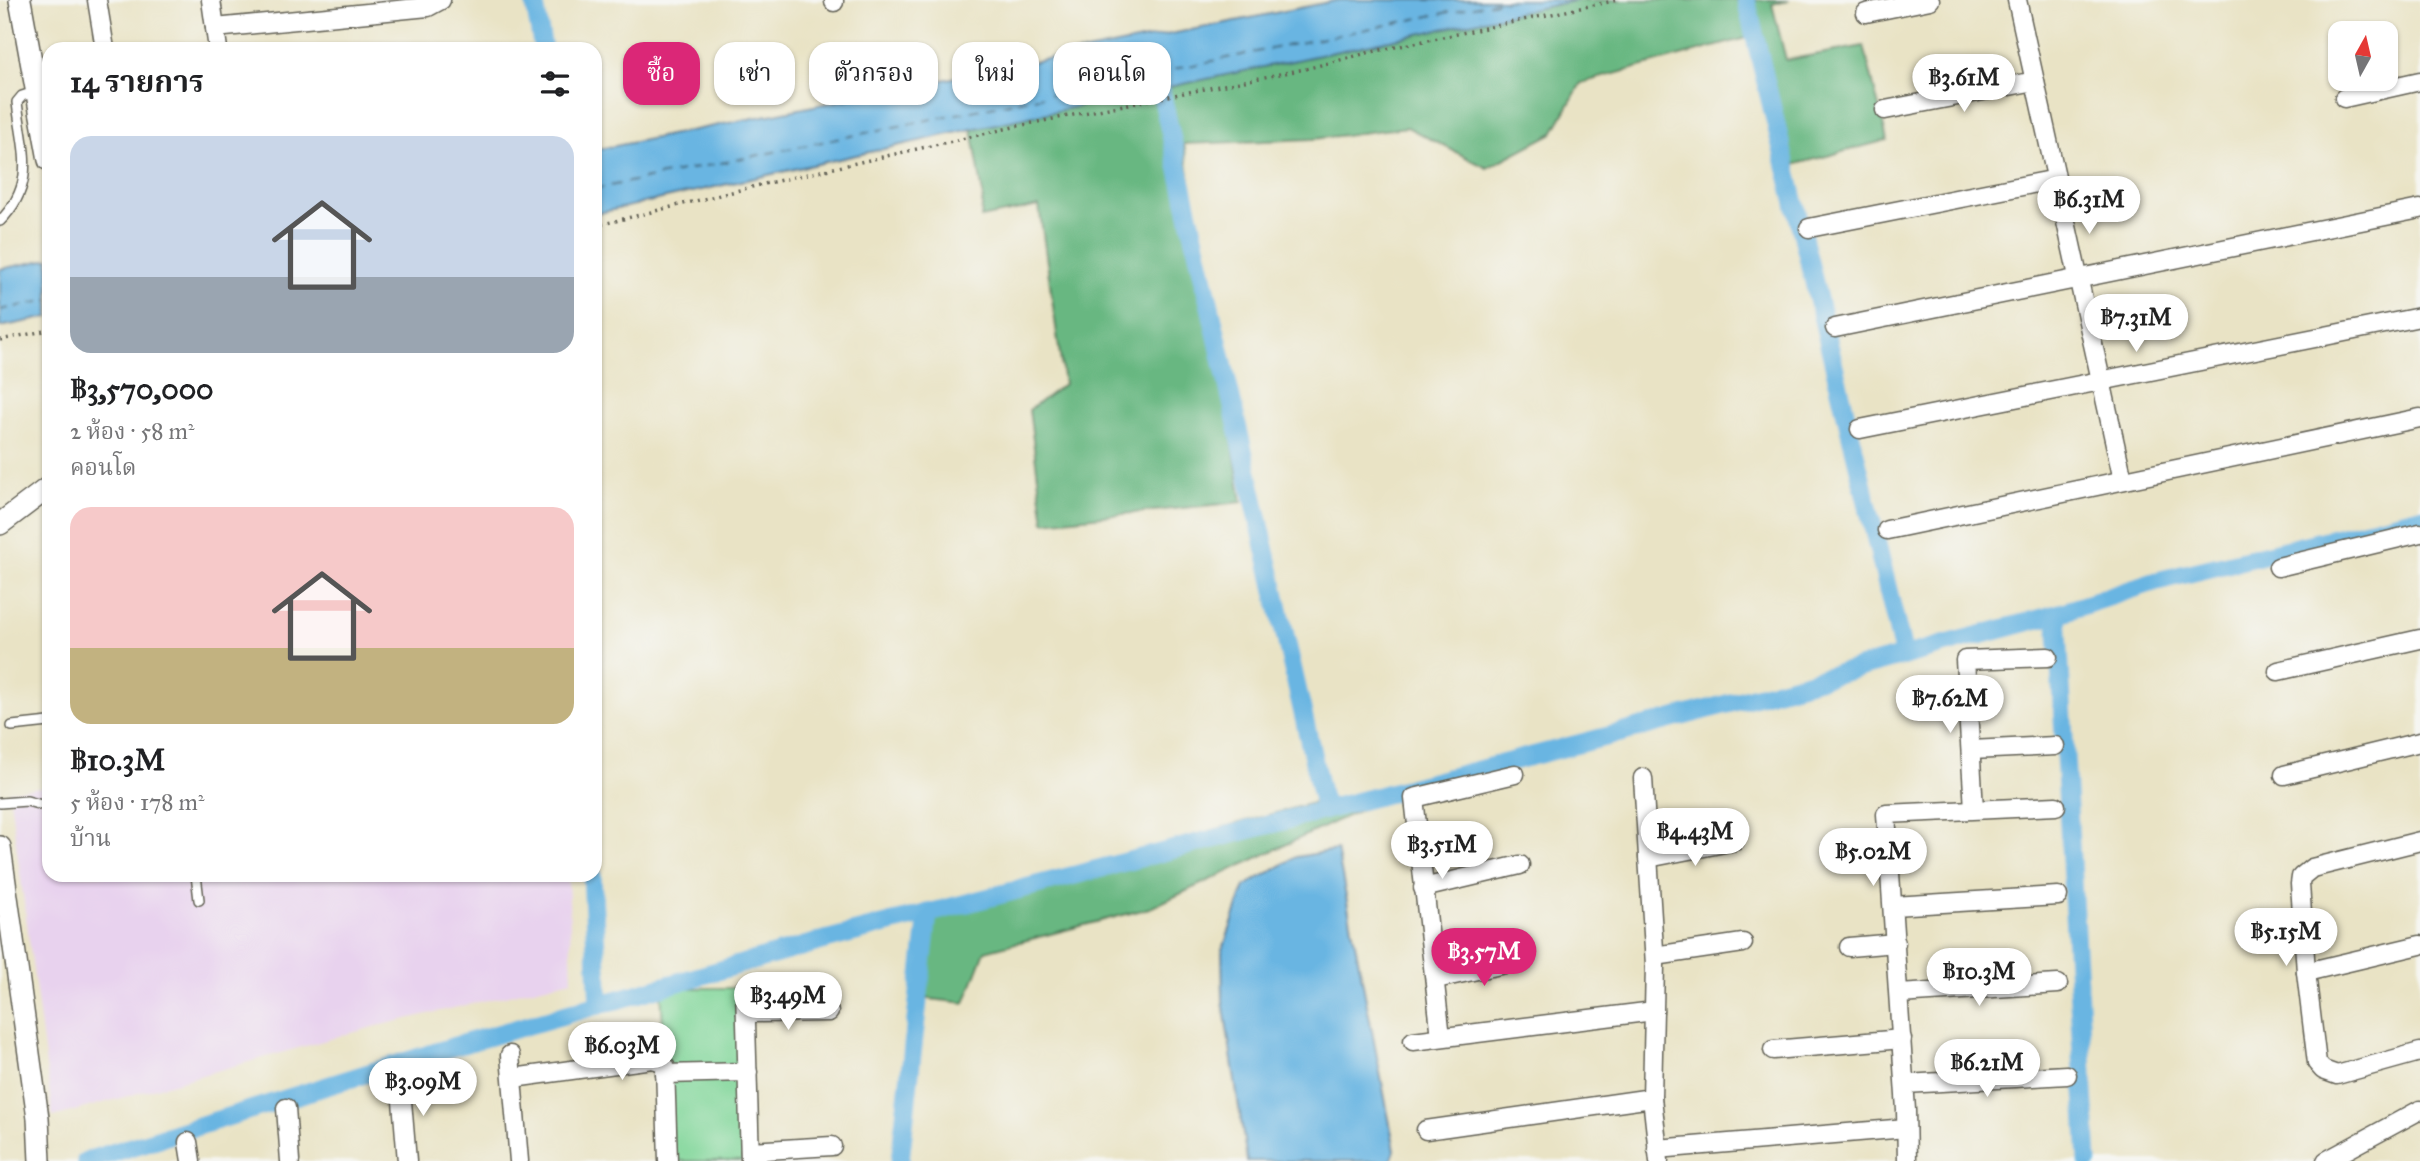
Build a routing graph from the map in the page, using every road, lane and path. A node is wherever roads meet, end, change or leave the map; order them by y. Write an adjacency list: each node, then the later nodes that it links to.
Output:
1 (20, 0): 14 (street)
2 (97, 0): 10 (street)
3 (211, 0): 9 (street)
4 (441, 0): 9 (street)
5 (1618, 0): 21 (path)
6 (1930, 0): 8 (street)
7 (2017, 0): 12 (street)
8 (1867, 13)
9 (215, 28): 11 (street)
10 (104, 42)
11 (217, 42)
12 (2035, 81): 16 (street); 18 (street)
13 (2420, 81): 15 (street)
14 (37, 91): 17 (street); 20 (lane)
15 (2344, 98)
16 (1885, 110)
17 (42, 120)
18 (2057, 179): 22 (street); 23 (street)
19 (2420, 209): 23 (street)
20 (0, 221)
21 (602, 224)
22 (1809, 228)
23 (2079, 278): 25 (street); 28 (street)
24 (2420, 317): 28 (street)
25 (1835, 328)
26 (42, 331): 27 (path)
27 (0, 340)
28 (2101, 381): 30 (street); 31 (street)
29 (2420, 418): 31 (street)
30 (1860, 429)
31 (2123, 480): 34 (street)
32 (42, 492): 33 (street)
33 (0, 524)
34 (1887, 530)
35 (2420, 533): 36 (street)
36 (2278, 567)
37 (2420, 639): 39 (street)
38 (2048, 657): 44 (street)
39 (2278, 671)
40 (42, 723): 41 (lane)
41 (12, 726)
42 (2420, 742): 46 (street)
43 (2055, 746): 44 (street)
44 (1971, 750): 51 (street)
45 (1515, 774): 60 (street)
46 (2284, 775)
47 (1643, 778): 57 (street)
48 (0, 803): 49 (lane)
49 (42, 805)
50 (2056, 806): 51 (street)
51 (1974, 809): 56 (street)
52 (1735, 841): 57 (street)
53 (2420, 841): 70 (street)
54 (0, 847): 100 (street)
55 (1844, 855): 56 (street)
56 (1890, 855): 63 (street)
57 (1648, 858): 68 (street)
58 (1520, 865): 60 (street)
59 (197, 882): 62 (lane)
60 (1423, 888): 71 (street)
61 (2058, 896): 63 (street)
62 (199, 900)
63 (1893, 906): 65 (street)
64 (1743, 943): 68 (street)
65 (1896, 943): 67 (street); 74 (street)
66 (2420, 945): 70 (street)
67 (1849, 947)
68 (1655, 956): 75 (street)
69 (1523, 960): 71 (street)
70 (2306, 972): 82 (street)
71 (1436, 979): 78 (street)
72 (2058, 984): 74 (street)
73 (746, 988): 77 (street)
74 (1899, 994): 79 (street)
75 (1654, 1011): 78 (street); 90 (street)
76 (829, 1012): 77 (street)
77 (746, 1013): 84 (street)
78 (1441, 1037): 80 (street)
79 (1902, 1039): 81 (street); 89 (street)
80 (1413, 1041)
81 (1773, 1050)
82 (2420, 1052)
83 (510, 1055): 88 (street)
84 (748, 1072): 85 (street); 98 (street)
85 (665, 1074): 88 (street); 105 (street)
86 (2067, 1075): 89 (street)
87 (400, 1077): 103 (street)
88 (513, 1078): 104 (street)
89 (1905, 1084): 93 (street)
90 (1652, 1097): 94 (street); 97 (street)
91 (285, 1108): 102 (street)
92 (2420, 1110): 99 (street)
93 (1906, 1128): 97 (street); 106 (street)
94 (1426, 1130)
95 (188, 1142): 101 (street)
96 (831, 1146): 98 (street)
97 (1658, 1155)
98 (750, 1156)
99 (2331, 1160)
100 (40, 1161)
101 (191, 1161)
102 (290, 1161)
103 (407, 1161)
104 (519, 1161)
105 (668, 1161)
106 (1907, 1161)

